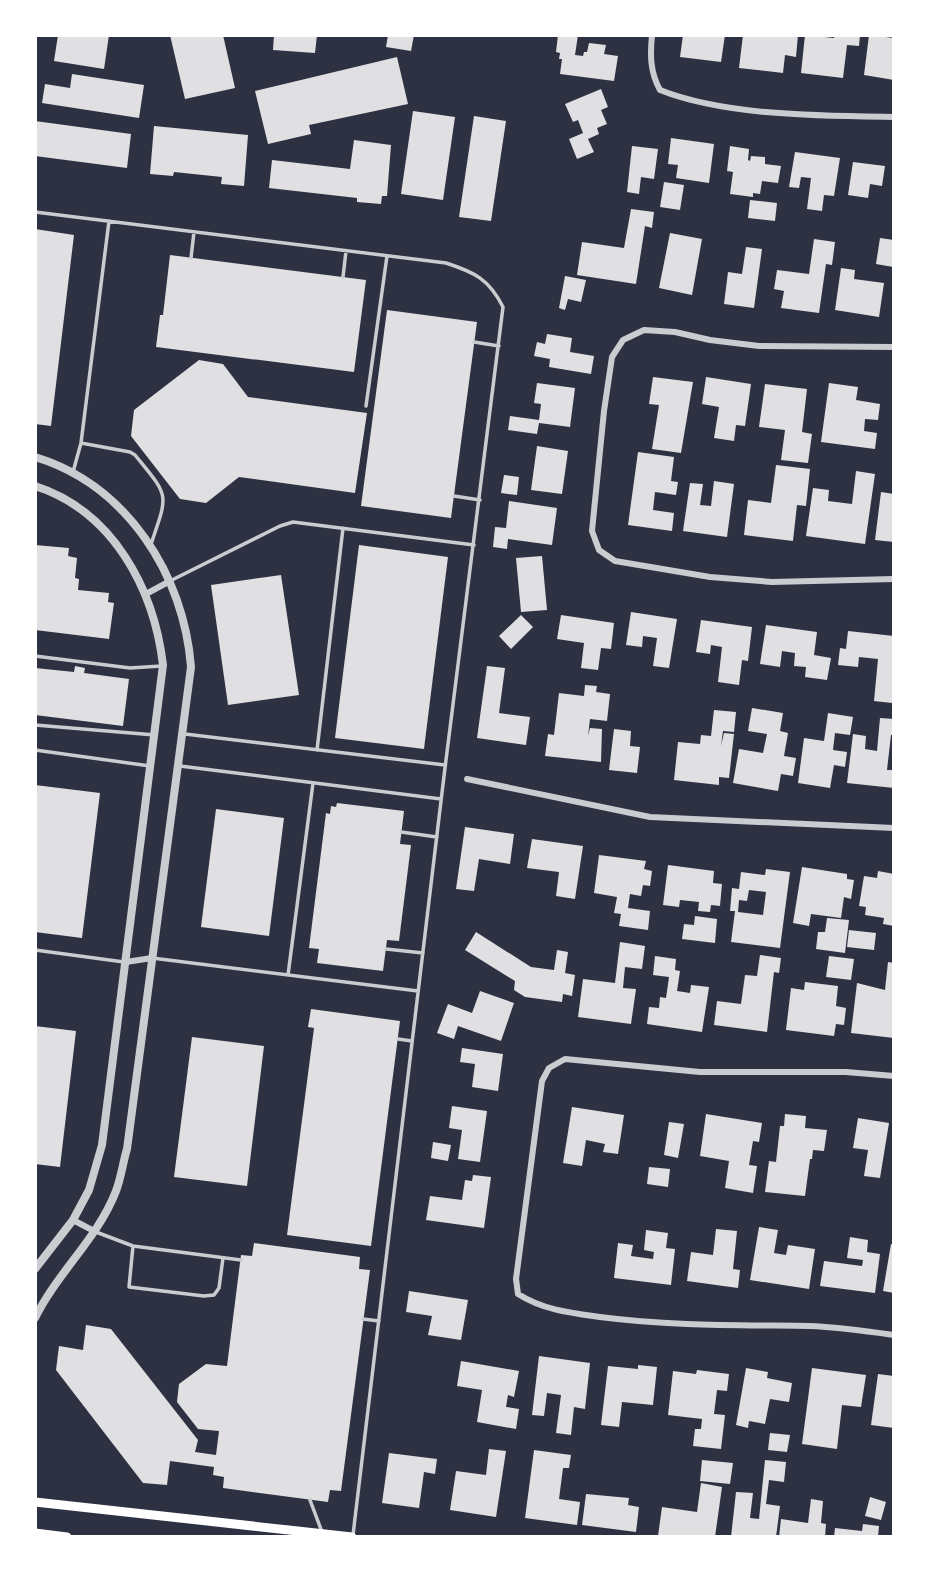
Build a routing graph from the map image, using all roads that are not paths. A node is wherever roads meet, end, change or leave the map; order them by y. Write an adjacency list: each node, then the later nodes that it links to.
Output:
1 (652, 35): 2 (street)
2 (894, 117)
3 (35, 212): 4 (lane)
4 (109, 221): 5 (lane); 14 (lane)
5 (194, 232): 6 (lane); 8 (lane)
6 (346, 251): 7 (lane); 9 (lane)
7 (387, 256): 11 (lane); 13 (lane)
8 (191, 258)
9 (343, 277)
10 (474, 342): 11 (lane)
11 (499, 346): 19 (lane)
12 (894, 347): 23 (street)
13 (366, 406)
14 (81, 443): 16 (lane); 22 (lane)
15 (35, 457): 16 (street)
16 (72, 474): 22 (street)
17 (35, 486): 25 (street)
18 (454, 496): 19 (lane)
19 (480, 500): 21 (lane)
20 (344, 528): 21 (lane); 24 (lane); 32 (lane)
21 (474, 545): 33 (lane)
22 (150, 546): 24 (street)
23 (894, 579)
24 (170, 581): 25 (street); 29 (street)
25 (146, 594): 27 (street)
26 (35, 656): 27 (lane)
27 (163, 666): 30 (street)
28 (35, 725): 30 (lane)
29 (183, 734): 32 (lane); 35 (street)
30 (155, 735): 34 (street)
31 (35, 750): 34 (lane)
32 (317, 750): 33 (lane)
33 (445, 765): 38 (lane)
34 (152, 766): 46 (street)
35 (178, 766): 37 (lane); 45 (street)
36 (467, 779): 39 (street)
37 (313, 783): 38 (lane); 47 (lane)
38 (441, 799): 41 (lane)
39 (894, 828)
40 (401, 832): 41 (lane)
41 (437, 837): 44 (lane)
42 (386, 949): 44 (lane)
43 (35, 950): 46 (lane)
44 (422, 953): 48 (lane)
45 (152, 958): 46 (street); 47 (lane); 53 (street)
46 (126, 962): 52 (street)
47 (288, 975): 48 (lane)
48 (418, 991): 50 (lane)
49 (398, 1039): 50 (lane)
50 (412, 1041): 60 (lane)
51 (894, 1076): 61 (street)
52 (73, 1220): 53 (street); 57 (street)
53 (94, 1231): 54 (lane); 58 (street)
54 (133, 1246): 55 (lane); 55 (lane)
55 (223, 1258): 56 (lane)
56 (241, 1260)
57 (35, 1269)
58 (35, 1318)
59 (363, 1319): 60 (lane)
60 (379, 1321): 67 (lane)
61 (894, 1335)
62 (310, 1500): 65 (lane)
63 (35, 1502): 65 (main road)
64 (35, 1533): 66 (main road)
65 (323, 1534): 67 (main road)
66 (66, 1537)
67 (353, 1537)

